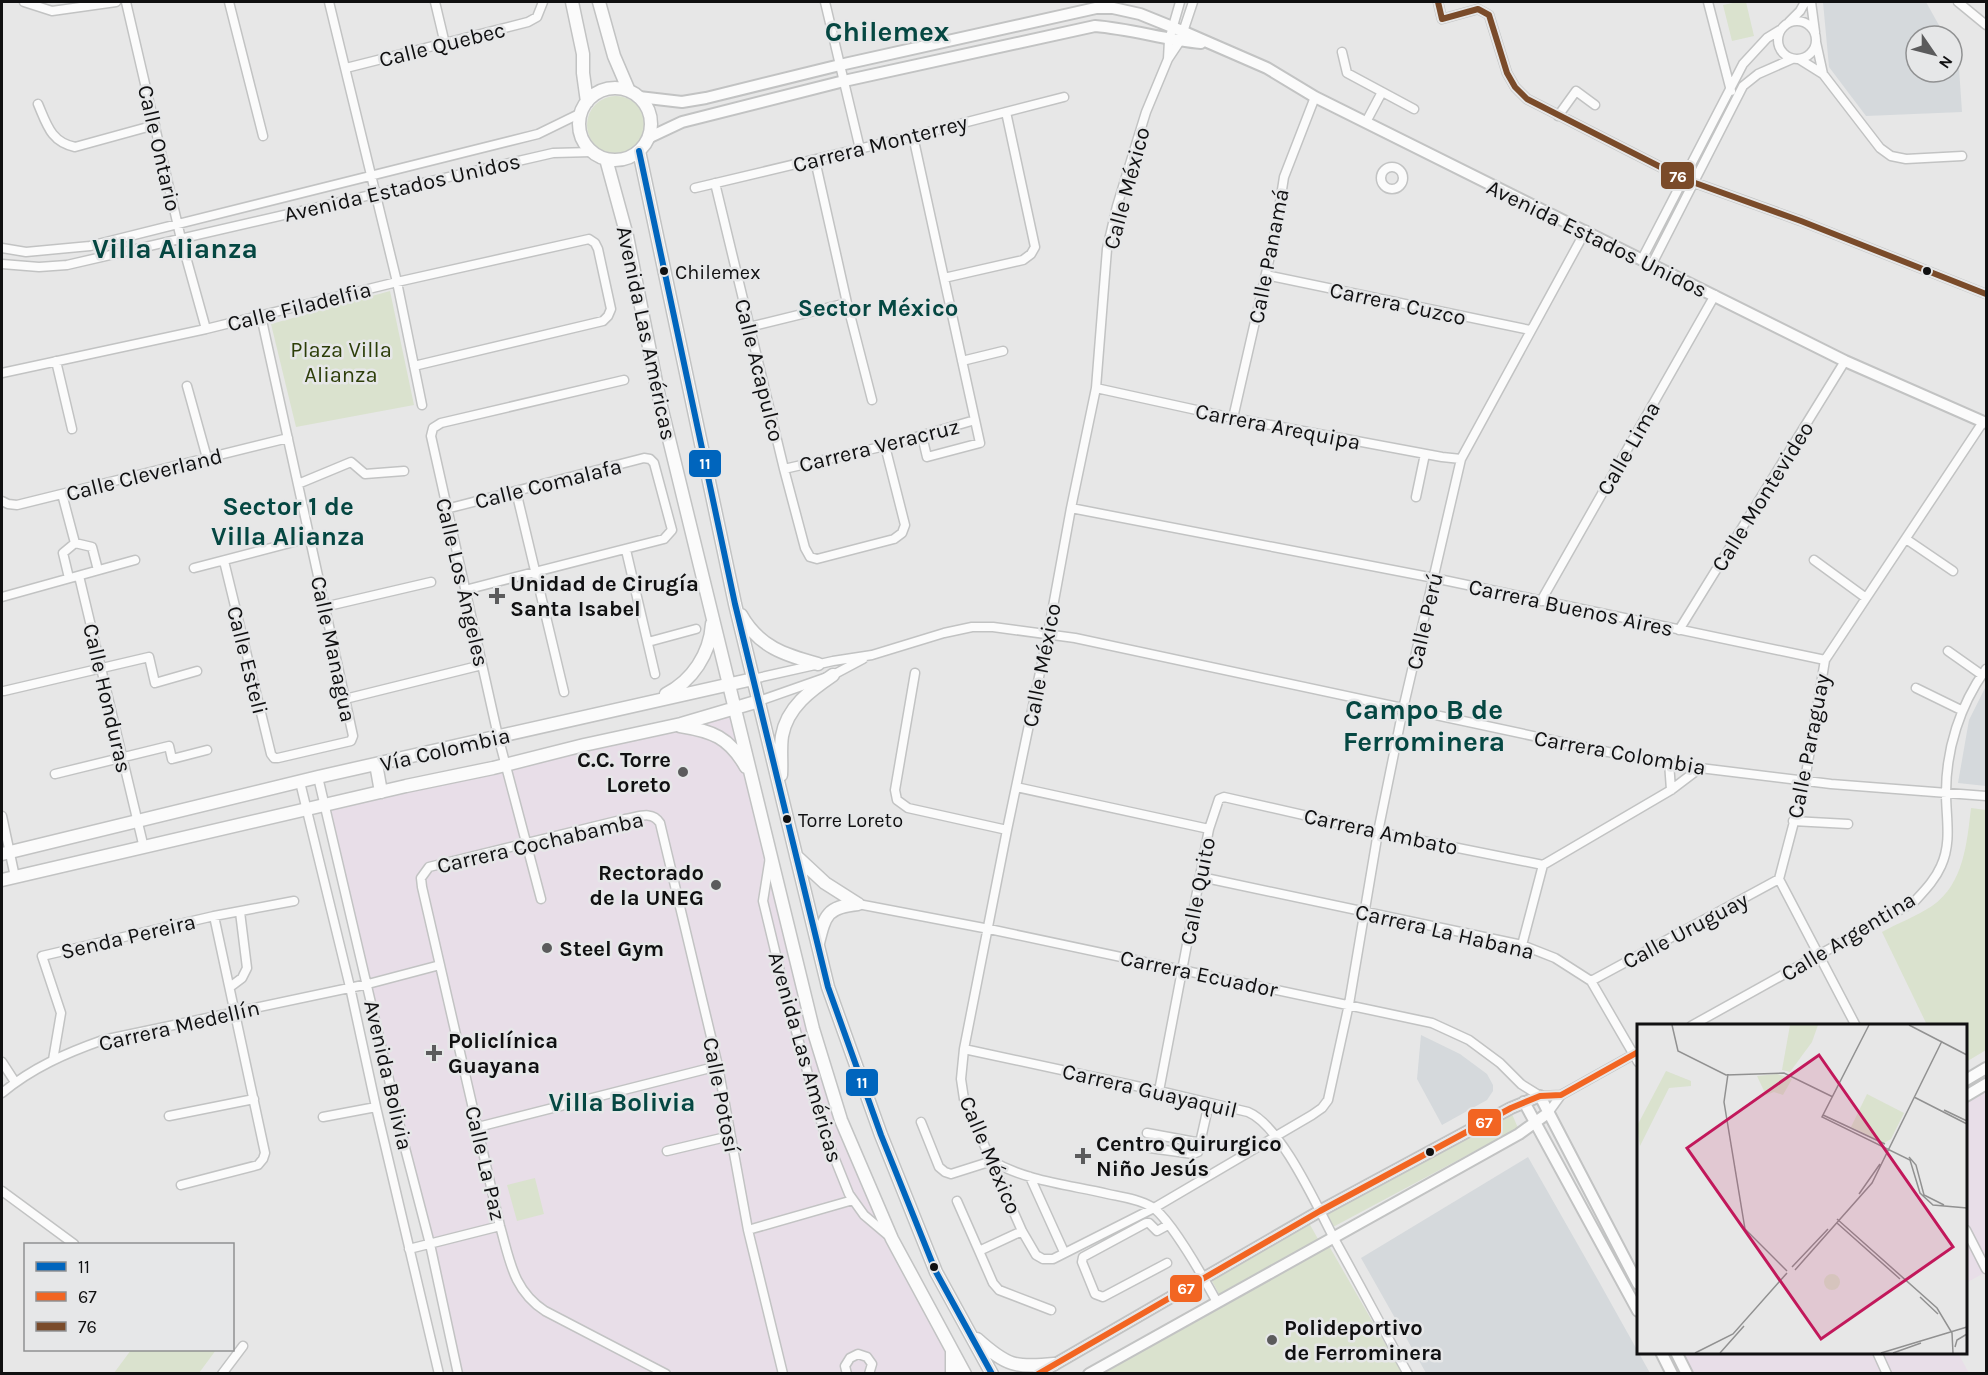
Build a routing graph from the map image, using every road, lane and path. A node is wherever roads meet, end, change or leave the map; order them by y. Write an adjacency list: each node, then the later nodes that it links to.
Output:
1 (24, 2): 2 (street)
2 (116, 2)
3 (126, 2): 43 (street, Calle Ontario)
4 (229, 2): 44 (street)
5 (329, 2): 27 (street)
6 (435, 2): 23 (street)
7 (543, 2): 23 (street, Calle Quebec)
8 (572, 2): 38 (main road)
9 (599, 2): 32 (main road)
10 (825, 2): 26 (street)
11 (1180, 2): 21 (street)
12 (1192, 2): 21 (street)
13 (1438, 2): 41 (street)
14 (1708, 2): 30 (street)
15 (1805, 2): 18 (street)
16 (1811, 2): 22 (street)
17 (1958, 2): 19 (street)
18 (1789, 22): 20 (street); 22 (street)
19 (1986, 25)
20 (1780, 30): 25 (street); 30 (street)
21 (1176, 35): 26 (street, Avenida Estados Unidos); 29 (street, Avenida Estados Unidos); 34 (street, Avenida Estados Unidos); 83 (street, Calle México)
22 (1816, 39): 25 (street); 28 (street)
23 (445, 44): 27 (street, Calle Quebec)
24 (1342, 52): 31 (street)
25 (1796, 59): 28 (street); 35 (street)
26 (840, 65): 29 (street); 32 (street, Avenida Estados Unidos)
27 (346, 68): 53 (street)
28 (1822, 74): 50 (street)
29 (844, 81): 46 (street, Avenida Estados Unidos); 47 (street)
30 (1730, 90): 35 (street); 54 (street)
31 (1382, 92): 39 (street); 42 (street)
32 (634, 94): 38 (main road); 46 (main road)
33 (1065, 97): 40 (street, Carrera Monterrey)
34 (1315, 97): 42 (street, Avenida Estados Unidos); 65 (street, Calle Panamá)
35 (1736, 100): 56 (street)
36 (38, 104): 43 (street)
37 (1595, 105): 41 (street)
38 (584, 107): 49 (main road); 53 (street, Avenida Estados Unidos)
39 (1414, 110)
40 (1006, 112): 45 (street, Carrera Monterrey); 66 (street)
41 (1558, 116): 54 (street)
42 (1366, 122): 60 (street, Avenida Estados Unidos)
43 (155, 125): 59 (street, Calle Ontario)
44 (263, 136)
45 (913, 136): 47 (street, Carrera Monterrey); 66 (street)
46 (648, 138): 48 (main road)
47 (860, 149): 52 (street, Carrera Monterrey)
48 (639, 151): 51 (main road); 124 (main road, Avenida Las Américas)
49 (592, 152): 51 (main road); 58 (street, Avenida Estados Unidos)
50 (1962, 156)
51 (606, 159): 126 (main road, Avenida Las Américas)
52 (815, 160): 55 (street, Carrera Monterrey); 70 (street)
53 (373, 176): 58 (street); 59 (street, Avenida Estados Unidos)
54 (1684, 179): 56 (street); 63 (street)
55 (715, 183): 57 (street, Carrera Monterrey); 72 (street, Calle Acapulco)
56 (1694, 183): 63 (street); 68 (street)
57 (695, 188)
58 (376, 193): 61 (street, Avenida Estados Unidos); 67 (street)
59 (178, 224): 61 (street, Calle Ontario); 62 (street, Avenida Estados Unidos)
60 (1586, 230): 63 (street, Avenida Estados Unidos); 74 (street, Calle Perú)
61 (181, 238): 64 (street, Avenida Estados Unidos); 73 (street, Calle Ontario)
62 (2, 248)
63 (1647, 262): 69 (street, Avenida Estados Unidos)
64 (2, 264)
65 (1266, 275): 74 (street, Carrera Cuzco); 86 (street, Calle Panamá)
66 (944, 278): 78 (street)
67 (397, 282): 71 (street, Calle Filadelfia); 79 (street); 79 (street, Calle Filadelfia)
68 (1986, 294)
69 (1715, 295): 77 (street, Avenida Estados Unidos); 123 (street, Calle Lima)
70 (847, 303): 72 (street); 84 (street)
71 (261, 316): 73 (street, Calle Filadelfia); 91 (street, Calle Managua)
72 (749, 327): 96 (street, Calle Acapulco)
73 (206, 329): 76 (street, Calle Filadelfia)
74 (1530, 330): 95 (street, Calle Perú)
75 (1003, 351): 78 (street)
76 (56, 361): 80 (street, Calle Filadelfia); 89 (street)
77 (1845, 361): 88 (street, Avenida Estados Unidos); 128 (street, Calle Montevideo)
78 (962, 362): 87 (street)
79 (414, 366): 85 (street)
80 (2, 373)
81 (624, 380): 104 (street, Calle Los Ángeles)
82 (187, 386): 94 (street)
83 (1096, 388): 86 (street, Carrera Arequipa); 103 (street, Calle México)
84 (872, 400)
85 (422, 405)
86 (1233, 418): 93 (street, Carrera Arequipa)
87 (975, 420): 90 (street, Carrera Veracruz); 90 (street)
88 (1985, 423): 106 (street, Calle Paraguay)
89 (72, 429)
90 (922, 436): 92 (street, Carrera Veracruz)
91 (288, 438): 94 (street, Calle Cleverland); 98 (street, Calle Managua)
92 (885, 446): 96 (street, Carrera Veracruz); 96 (street, Calle Acapulco)
93 (1425, 454): 95 (street, Carrera Arequipa); 101 (street)
94 (207, 458): 100 (street, Calle Cleverland)
95 (1461, 459): 118 (street, Calle Perú)
96 (784, 469)
97 (404, 471): 98 (street)
98 (298, 484): 105 (street, Calle Managua)
99 (516, 490): 104 (street, Calle Comalafa); 108 (street, Calle Comalafa); 115 (street)
100 (62, 494): 102 (street, Calle Cleverland); 107 (street)
101 (1416, 497)
102 (2, 501)
103 (1071, 508): 118 (street, Carrera Buenos Aires); 129 (street, Calle México)
104 (446, 509): 120 (street, Calle Los Ángeles)
105 (309, 538): 111 (street); 125 (street, Calle Managua)
106 (1906, 539): 114 (street); 122 (street, Calle Paraguay)
107 (75, 543): 113 (street); 117 (street)
108 (626, 550): 115 (street); 130 (street)
109 (135, 560): 113 (street)
110 (1814, 560): 122 (street)
111 (224, 561): 112 (street); 154 (street, Calle Esteli)
112 (194, 568)
113 (98, 570): 116 (street)
114 (1953, 571)
115 (536, 573): 120 (street); 146 (street)
116 (79, 576): 117 (street); 136 (street, Calle Honduras)
117 (69, 578): 121 (street)
118 (1434, 578): 123 (street, Carrera Buenos Aires); 151 (street, Calle Perú)
119 (431, 582): 125 (street)
120 (465, 590): 135 (street, Calle Los Ángeles)
121 (2, 597)
122 (1866, 598): 133 (street, Calle Paraguay)
123 (1541, 601): 128 (street, Carrera Buenos Aires)
124 (735, 604): 134 (main road); 142 (main road, Avenida Las Américas)
125 (324, 607): 147 (street, Calle Managua)
126 (712, 614): 143 (main road, Avenida Las Américas); 148 (main road)
127 (696, 629): 130 (street)
128 (1679, 630): 133 (street, Carrera Buenos Aires)
129 (1048, 634): 132 (street, Carrera Colombia); 151 (street, Carrera Colombia); 167 (street, Calle México)
130 (648, 642): 140 (street)
131 (1948, 651): 138 (street)
132 (872, 655): 134 (street, Carrera Colombia); 141 (street, Carrera Colombia)
133 (1825, 660): 164 (street, Calle Paraguay)
134 (818, 664): 142 (street, Carrera Colombia)
135 (482, 665): 147 (street); 155 (street, Calle Los Ángeles)
136 (101, 668): 137 (street); 145 (street); 157 (street, Calle Honduras)
137 (197, 670)
138 (1984, 672): 152 (street, Calle Argentina)
139 (915, 673): 182 (street)
140 (655, 674)
141 (833, 675): 149 (street, Carrera Colombia); 168 (main road)
142 (753, 679): 143 (main road, Vía Colombia); 149 (main road, Avenida Las Américas)
143 (729, 684): 148 (main road, Vía Colombia); 150 (main road, Avenida Las Américas)
144 (1916, 688): 152 (street)
145 (4, 691)
146 (564, 692)
147 (345, 699): 154 (street, Calle Managua)
148 (653, 701): 155 (main road, Vía Colombia)
149 (759, 701): 150 (main road, Vía Colombia); 168 (main road, Avenida Las Américas)
150 (736, 709): 153 (main road, Vía Colombia); 166 (main road, Avenida Las Américas)
151 (1403, 709): 158 (street, Carrera Colombia); 183 (street, Calle Perú)
152 (1961, 710): 171 (street, Calle Argentina)
153 (673, 725): 160 (main road, Vía Colombia); 166 (main road)
154 (353, 736)
155 (498, 736): 159 (main road, Vía Colombia); 160 (street, Calle Los Ángeles)
156 (207, 750): 157 (street)
157 (122, 757): 162 (street); 178 (street, Calle Honduras)
158 (1669, 762): 161 (street, Carrera Colombia); 169 (street)
159 (376, 764): 163 (main road, Vía Colombia); 170 (main road)
160 (505, 765): 170 (main road, Vía Colombia); 184 (street, Calle Los Ángeles)
161 (1700, 768): 164 (street, Carrera Colombia); 169 (street)
162 (55, 774)
163 (318, 777): 165 (main road, Vía Colombia); 174 (street, Avenida Bolivia)
164 (1805, 780): 171 (street, Carrera Colombia); 179 (street, Calle Paraguay)
165 (300, 782): 175 (street, Avenida Bolivia); 178 (main road, Vía Colombia)
166 (754, 784): 188 (main road, Avenida Las Américas)
167 (1016, 787): 181 (street); 182 (street, Calle México)
168 (780, 788): 187 (main road, Avenida Las Américas)
169 (1671, 790): 189 (street)
170 (381, 792): 174 (main road, Vía Colombia)
171 (1946, 793): 172 (street, Carrera Colombia); 204 (street, Calle Argentina)
172 (1986, 796)
173 (1219, 799): 181 (street, Calle Quito); 183 (street, Carrera Ambato)
174 (325, 805): 175 (main road, Vía Colombia); 208 (street, Avenida Bolivia)
175 (306, 810): 185 (main road, Vía Colombia); 210 (street, Avenida Bolivia)
176 (2, 816): 186 (street)
177 (656, 817): 184 (street, Carrera Cochabamba); 219 (street, Calle Potosí)
178 (137, 821): 185 (street); 186 (main road, Vía Colombia)
179 (1793, 821): 180 (street); 193 (street, Calle Paraguay)
180 (1848, 824)
181 (1209, 829): 192 (street, Calle Quito)
182 (1007, 830): 201 (street, Calle México)
183 (1378, 832): 189 (street, Carrera Ambato); 199 (street, Calle Perú)
184 (526, 843): 190 (street, Carrera Cochabamba); 195 (street, Calle Los Ángeles)
185 (144, 848): 191 (main road, Vía Colombia)
186 (6, 853): 191 (street)
187 (796, 856): 197 (main road); 203 (main road, Avenida Las Américas)
188 (771, 857): 250 (street, Avenida Las Américas); 260 (main road, Avenida Las Américas)
189 (1543, 865): 202 (street)
190 (424, 871): 205 (street, Calle La Paz)
191 (15, 877): 194 (main road, Vía Colombia)
192 (1201, 878): 199 (street, Carrera La Habana); 206 (street, Calle Quito)
193 (1779, 879): 204 (street); 207 (street, Calle Uruguay)
194 (2, 880)
195 (541, 899)
196 (294, 901): 198 (street, Senda Pereira)
197 (858, 904): 201 (street, Carrera Ecuador); 203 (main road)
198 (240, 912): 200 (street, Senda Pereira); 209 (street)
199 (1364, 912): 202 (street, Carrera La Habana); 211 (street, Calle Perú)
200 (214, 916): 209 (street); 217 (street, Senda Pereira)
201 (988, 928): 206 (street, Carrera Ecuador); 215 (street, Calle México)
202 (1522, 945): 207 (street, Carrera La Habana)
203 (818, 947): 277 (main road, Avenida Las Américas)
204 (1818, 956): 213 (street, Calle Argentina); 214 (street)
205 (440, 964): 208 (street, Carrera Medellín); 239 (street, Calle La Paz)
206 (1181, 969): 211 (street, Carrera Ecuador); 225 (street, Calle Quito)
207 (1591, 981): 216 (street, Carrera La Habana)
208 (368, 984): 210 (street, Carrera Medellín); 262 (street, Avenida Bolivia)
209 (230, 987): 212 (street)
210 (350, 987): 212 (street, Carrera Medellín); 233 (street, Avenida Bolivia)
211 (1349, 1004): 223 (street, Carrera Ecuador); 242 (street, Calle Perú)
212 (236, 1012): 217 (street, Carrera Medellín); 230 (street)
213 (1695, 1024)
214 (1855, 1024)
215 (964, 1049): 225 (street, Carrera Guayaquil); 246 (street, Calle México)
216 (1637, 1056): 227 (street)
217 (53, 1060): 222 (street, Carrera Medellín)
218 (2, 1062): 222 (street)
219 (718, 1066): 239 (street); 241 (street, Calle Potosí)
220 (1986, 1068): 221 (street)
221 (1967, 1079)
222 (15, 1082): 226 (street, Carrera Medellín)
223 (1521, 1084): 229 (street, Carrera Ecuador); 232 (street)
224 (1986, 1084): 228 (street)
225 (1159, 1090): 231 (street, Carrera Guayaquil)
226 (2, 1093)
227 (1561, 1095): 229 (street); 234 (street)
228 (1967, 1095)
229 (1540, 1096): 232 (street); 234 (street)
230 (254, 1099): 235 (street); 248 (street)
231 (1209, 1102): 242 (street, Carrera Guayaquil); 243 (street)
232 (1524, 1102): 238 (street); 253 (street)
233 (376, 1107): 236 (street); 263 (street, Avenida Bolivia)
234 (1548, 1113): 238 (street); 268 (street)
235 (169, 1116)
236 (323, 1117)
237 (921, 1122): 246 (street)
238 (1534, 1124): 259 (street); 270 (street)
239 (478, 1127): 255 (street, Calle La Paz)
240 (1148, 1133): 243 (street)
241 (730, 1136): 245 (street); 256 (street, Calle Potosí)
242 (1276, 1137): 252 (street); 253 (street, Carrera Guayaquil)
243 (1201, 1143): 244 (street)
244 (1150, 1148)
245 (667, 1151)
246 (993, 1161): 247 (street); 257 (street, Calle México)
247 (1030, 1177): 252 (street); 265 (street)
248 (181, 1185)
249 (2, 1191): 261 (street)
250 (853, 1200): 256 (street); 260 (street, Avenida Las Américas)
251 (957, 1201): 264 (street)
252 (1154, 1208): 254 (street); 265 (street)
253 (1320, 1211): 259 (street, Carrera Guayaquil); 271 (street)
254 (1168, 1225): 267 (street); 271 (street)
255 (500, 1226): 262 (street); 287 (street, Calle La Paz)
256 (748, 1230): 288 (street, Calle Potosí)
257 (1022, 1232): 264 (street); 265 (street, Calle México)
258 (1967, 1234): 269 (street)
259 (1333, 1237): 274 (street); 296 (street, Carrera Guayaquil)
260 (892, 1239): 279 (main road, Avenida Las Américas)
261 (71, 1243)
262 (430, 1244): 263 (street); 286 (street, Avenida Bolivia)
263 (409, 1249): 285 (street, Avenida Bolivia)
264 (979, 1251): 276 (street)
265 (1064, 1252)
266 (1637, 1259): 268 (street)
267 (1167, 1263)
268 (1627, 1264): 270 (street); 272 (street)
269 (1986, 1269)
270 (1616, 1270): 273 (street)
271 (1204, 1277): 274 (street); 283 (street)
272 (1637, 1279): 273 (street)
273 (1624, 1284): 275 (street)
274 (1217, 1302): 295 (street)
275 (1637, 1309)
276 (1051, 1310)
277 (971, 1334): 283 (main road); 293 (main road, Avenida Las Américas)
278 (243, 1346): 284 (street)
279 (952, 1346): 291 (main road); 292 (main road, Avenida Las Américas)
280 (1662, 1354): 297 (street)
281 (1677, 1354): 298 (street)
282 (1877, 1354): 299 (street)
283 (1054, 1364): 294 (street)
284 (222, 1374)
285 (440, 1374)
286 (458, 1374)
287 (666, 1374)
288 (783, 1374)
289 (847, 1374): 290 (street)
290 (869, 1374)
291 (952, 1374)
292 (965, 1374)
293 (992, 1374)
294 (1038, 1374)
295 (1089, 1374)
296 (1408, 1374)
297 (1672, 1374)
298 (1687, 1374)
299 (1887, 1374)

